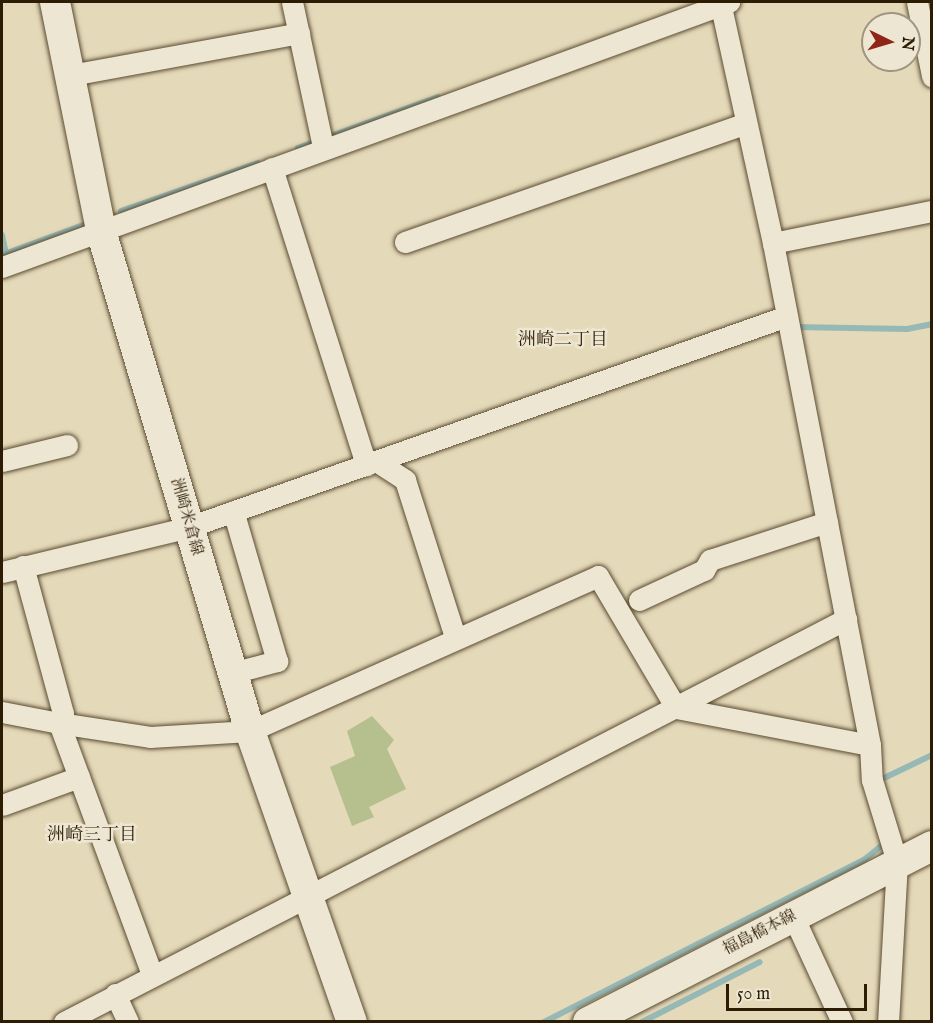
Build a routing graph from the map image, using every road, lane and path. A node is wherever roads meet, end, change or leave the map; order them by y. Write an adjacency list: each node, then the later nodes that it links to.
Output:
1 (56, 2): 6 (main road, 洲崎米倉線)
2 (292, 2): 5 (street)
3 (723, 2): 8 (street); 9 (street)
4 (917, 2): 7 (street)
5 (299, 33): 6 (street); 9 (street)
6 (71, 75): 12 (main road, 洲崎米倉線)
7 (932, 76)
8 (746, 123): 13 (street); 14 (street)
9 (322, 142): 10 (street)
10 (272, 168): 12 (street); 19 (street)
11 (932, 211): 14 (street)
12 (101, 231): 15 (street); 22 (main road, 洲崎米倉線)
13 (405, 242)
14 (773, 243): 16 (street)
15 (2, 267)
16 (787, 316): 19 (street); 21 (street)
17 (67, 445): 18 (street)
18 (2, 461)
19 (378, 464): 20 (street); 27 (street)
20 (234, 515): 22 (street); 28 (street)
21 (827, 522): 25 (street); 26 (street)
22 (189, 527): 24 (street); 28 (main road, 洲崎米倉線)
23 (2, 572): 24 (street)
24 (25, 572): 31 (street)
25 (639, 600)
26 (846, 619): 29 (street); 33 (street)
27 (455, 637): 29 (street); 32 (street)
28 (232, 673): 32 (main road, 洲崎米倉線)
29 (676, 708): 33 (street); 38 (street)
30 (2, 712): 31 (street)
31 (59, 723): 32 (street); 34 (street)
32 (250, 731): 38 (main road, 洲崎米倉線)
33 (870, 745): 37 (street)
34 (79, 777): 35 (street); 40 (street)
35 (2, 805)
36 (932, 846): 37 (main road, 福島橋本線)
37 (892, 848): 39 (main road, 福島橋本線); 46 (street)
38 (306, 897): 40 (street); 43 (main road, 洲崎米倉線)
39 (793, 916): 44 (main road, 福島橋本線); 45 (street)
40 (153, 974): 41 (street)
41 (120, 1005): 42 (street)
42 (64, 1022)
43 (352, 1022)
44 (588, 1022)
45 (842, 1022)
46 (888, 1022)

